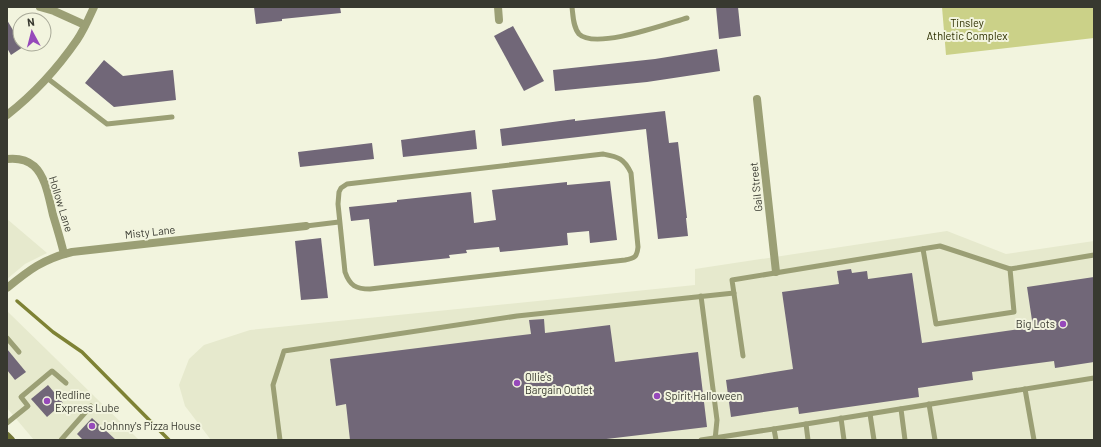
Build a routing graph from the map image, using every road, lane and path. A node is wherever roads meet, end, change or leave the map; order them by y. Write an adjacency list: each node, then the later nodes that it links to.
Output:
1 (40, 7): 7 (street)
2 (94, 7): 7 (street)
3 (498, 7): 6 (street)
4 (572, 7): 5 (lane)
5 (686, 18)
6 (499, 20)
7 (85, 25): 8 (street)
8 (47, 78): 10 (street); 11 (lane)
9 (757, 99): 19 (street, Gail Street)
10 (7, 115)
11 (172, 117)
12 (7, 159): 16 (street, Hollow Lane)
13 (339, 222): 13 (lane); 14 (lane)
14 (306, 226): 16 (street, Misty Lane)
15 (923, 249): 18 (lane); 18 (lane); 19 (lane)
16 (64, 254): 20 (street, Misty Lane)
17 (1094, 255): 18 (lane)
18 (1010, 269)
19 (776, 272): 21 (lane)
20 (7, 288)
21 (734, 293): 22 (lane); 25 (lane)
22 (702, 296): 39 (lane); 42 (lane)
23 (7, 338): 24 (lane)
24 (19, 352)
25 (743, 356)
26 (1094, 378): 28 (lane)
27 (66, 383): 34 (lane)
28 (1025, 389): 29 (lane); 51 (lane)
29 (929, 404): 31 (lane); 50 (lane)
30 (91, 406): 41 (lane)
31 (901, 409): 32 (lane); 49 (lane)
32 (870, 414): 33 (lane); 48 (lane)
33 (841, 418): 35 (lane); 47 (lane)
34 (7, 423)
35 (806, 424): 36 (lane); 46 (lane)
36 (774, 429): 37 (lane); 45 (lane)
37 (746, 433): 39 (lane); 44 (lane)
38 (7, 436): 40 (main road)
39 (715, 439): 43 (lane)
40 (11, 440)
41 (61, 440)
42 (280, 440)
43 (700, 440)
44 (747, 440)
45 (776, 440)
46 (808, 440)
47 (844, 440)
48 (874, 440)
49 (905, 440)
50 (935, 440)
51 (1034, 440)

